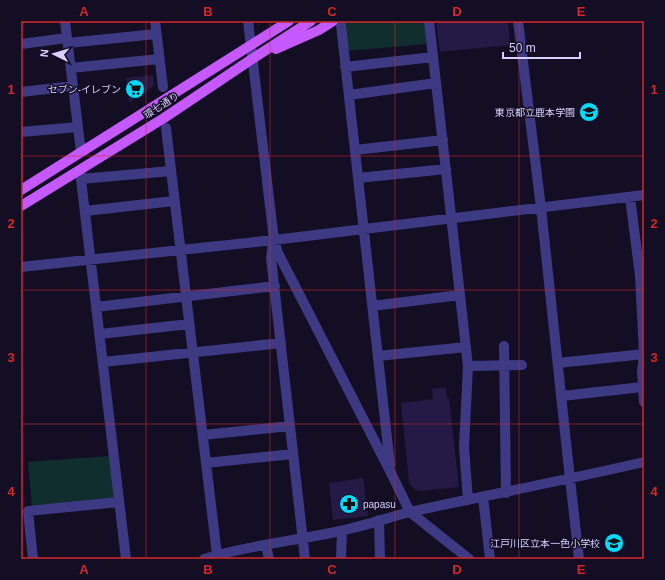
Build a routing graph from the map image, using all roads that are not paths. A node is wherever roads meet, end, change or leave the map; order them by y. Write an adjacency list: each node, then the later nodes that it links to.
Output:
1 (65, 21): 11 (street)
2 (154, 21): 10 (street)
3 (248, 21): 13 (street)
4 (278, 21): 13 (main road)
5 (289, 21): 13 (main road, 環七通り)
6 (311, 21): 16 (main road, 環七通り)
7 (429, 21): 14 (street)
8 (518, 21): 39 (street)
9 (337, 23): 16 (main road); 17 (street)
10 (156, 34): 11 (street); 15 (street)
11 (67, 40): 12 (street); 18 (street)
12 (21, 44)
13 (251, 46): 16 (street); 29 (main road, 環七通り)
14 (433, 57): 17 (street); 19 (street)
15 (159, 59): 18 (street); 21 (street)
16 (252, 59): 32 (main road, 環七通り); 44 (street)
17 (345, 67): 23 (street)
18 (71, 68): 20 (street)
19 (436, 83): 23 (street); 27 (street)
20 (73, 86): 22 (street); 24 (street)
21 (163, 87)
22 (21, 92)
23 (348, 95): 28 (street)
24 (78, 127): 26 (street); 29 (street)
25 (166, 128): 31 (street)
26 (21, 132)
27 (443, 140): 28 (street); 30 (street)
28 (355, 150): 33 (street)
29 (80, 152): 34 (main road, 環七通り)
30 (446, 169): 33 (street); 41 (street)
31 (171, 171): 32 (street); 37 (street)
32 (81, 175): 38 (main road, 環七通り); 40 (street)
33 (358, 178): 42 (street)
34 (21, 190)
35 (644, 195): 36 (street)
36 (630, 197): 39 (street); 43 (street)
37 (174, 201): 40 (street); 45 (street)
38 (21, 206)
39 (541, 208): 41 (street); 62 (street)
40 (85, 211): 46 (street)
41 (452, 218): 42 (street); 49 (street)
42 (364, 228): 44 (street); 51 (street)
43 (639, 236): 59 (street)
44 (274, 240): 45 (street); 48 (street); 74 (street)
45 (180, 250): 46 (street); 50 (street)
46 (91, 260): 47 (street); 52 (street)
47 (21, 268)
48 (275, 286): 50 (street); 55 (street)
49 (460, 295): 51 (street); 57 (street)
50 (186, 297): 52 (street); 53 (street)
51 (372, 306): 60 (street)
52 (96, 307): 54 (street)
53 (189, 324): 54 (street); 58 (street)
54 (100, 334): 61 (street)
55 (281, 343): 58 (street); 69 (street)
56 (504, 346): 63 (street)
57 (466, 347): 60 (street); 65 (street)
58 (192, 352): 61 (street); 70 (street)
59 (644, 354): 62 (street); 66 (street)
60 (378, 356): 74 (street)
61 (103, 362): 79 (street)
62 (558, 363): 67 (street)
63 (505, 365): 64 (street); 65 (street); 76 (street)
64 (522, 365)
65 (468, 366): 78 (street)
66 (642, 386): 67 (street); 68 (street)
67 (562, 396): 75 (street)
68 (644, 402)
69 (290, 426): 70 (street); 71 (street)
70 (203, 435): 73 (street)
71 (293, 454): 73 (street); 83 (street)
72 (644, 462): 75 (street)
73 (206, 463): 85 (street)
74 (390, 471): 80 (street)
75 (570, 479): 76 (street); 95 (street)
76 (506, 493): 77 (street)
77 (483, 497): 78 (street); 94 (street)
78 (468, 500): 80 (street)
79 (119, 502): 86 (street); 87 (street)
80 (410, 512): 81 (street); 93 (street)
81 (379, 520): 82 (street); 92 (street)
82 (342, 531): 83 (street); 91 (street)
83 (302, 538): 84 (street); 90 (street)
84 (266, 545): 85 (street); 89 (street)
85 (217, 555): 88 (street)
86 (33, 559)
87 (126, 559)
88 (204, 559)
89 (269, 559)
90 (305, 559)
91 (341, 559)
92 (380, 559)
93 (469, 559)
94 (490, 559)
95 (579, 559)

